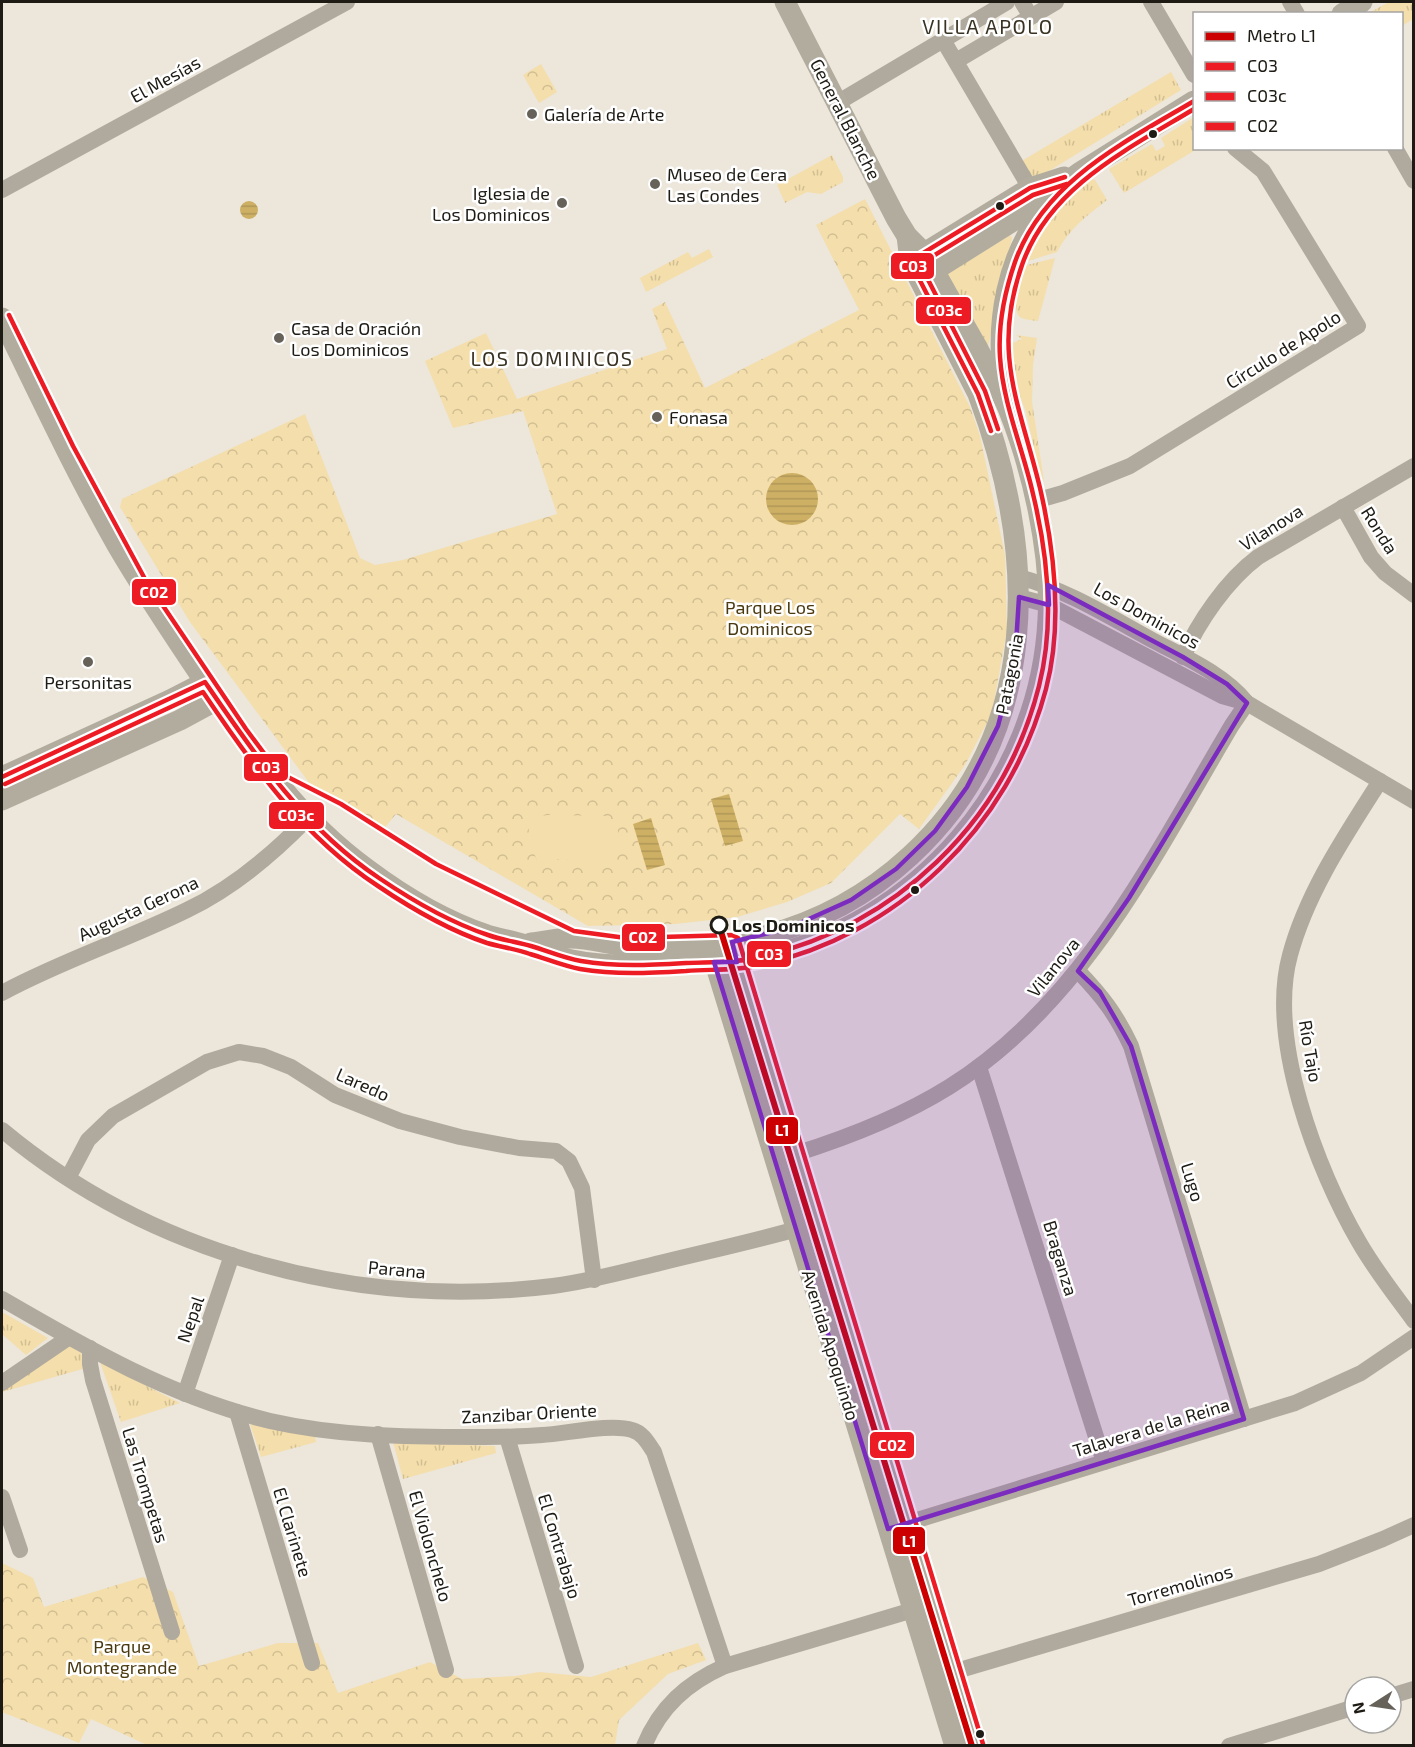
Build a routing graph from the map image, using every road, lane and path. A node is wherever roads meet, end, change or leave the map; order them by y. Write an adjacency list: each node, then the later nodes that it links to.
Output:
1 (346, 2): 20 (street, El Mesías)
2 (784, 2): 13 (main road, General Blanche)
3 (1007, 2): 10 (street)
4 (1022, 2): 9 (street)
5 (1056, 2): 9 (street)
6 (1151, 2): 12 (street)
7 (1362, 2): 8 (main road)
8 (1345, 12)
9 (1031, 17): 11 (street)
10 (943, 40): 11 (street); 13 (street)
11 (956, 61): 19 (street)
12 (1193, 73)
13 (837, 102): 21 (main road, General Blanche)
14 (1193, 102): 17 (main road)
15 (1237, 150): 25 (street, Círculo de Apolo)
16 (1396, 150): 18 (street)
17 (1078, 173): 19 (main road); 21 (main road); 23 (main road)
18 (1413, 181)
19 (1030, 188): 21 (main road)
20 (2, 190)
21 (922, 266): 23 (main road, Patagonia); 27 (main road, Patagonia)
22 (2, 318): 31 (main road)
23 (1008, 408): 25 (main road, Patagonia)
24 (1413, 466): 26 (street, Vilanova)
25 (1035, 501): 29 (main road, Patagonia)
26 (1343, 507): 28 (street, Ronda); 30 (street, Vilanova)
27 (1019, 587): 29 (street, Los Dominicos); 39 (main road, Patagonia)
28 (1413, 594)
29 (1049, 595): 30 (street, Los Dominicos); 33 (street, Los Dominicos); 39 (main road, Patagonia)
30 (1183, 657): 33 (street, Los Dominicos)
31 (205, 682): 32 (main road); 34 (main road)
32 (217, 700): 36 (main road); 38 (main road)
33 (1247, 703): 35 (street, Los Dominicos); 41 (street, Vilanova)
34 (2, 777)
35 (1380, 781): 37 (street, Los Dominicos); 52 (street, Río Tajo)
36 (2, 800)
37 (1413, 801)
38 (308, 819): 40 (main road, Patagonia); 42 (street, Augusta Gerona)
39 (735, 952): 40 (main road, Patagonia); 45 (main road, Avenida Apoquindo)
40 (712, 953): 47 (main road, Avenida Apoquindo)
41 (1078, 971): 43 (street, Vilanova); 59 (street, Lugo)
42 (2, 993)
43 (979, 1067): 45 (street, Vilanova); 62 (street, Braganza)
44 (2, 1130): 46 (street, Parana)
45 (795, 1154): 48 (main road, Avenida Apoquindo)
46 (68, 1178): 49 (street, Parana); 50 (street, Laredo)
47 (795, 1229): 48 (street, Parana); 50 (street, Parana); 65 (main road, Avenida Apoquindo)
48 (818, 1229): 65 (main road, Avenida Apoquindo)
49 (232, 1255): 50 (street, Parana); 57 (street, Nepal)
50 (594, 1280)
51 (2, 1299): 54 (street, Zanzibar Oriente)
52 (1413, 1321)
53 (1413, 1337): 59 (street, Talavera de la Reina)
54 (68, 1338): 55 (street, Zanzibar Oriente); 56 (street)
55 (90, 1348): 57 (street, Zanzibar Oriente); 68 (street, Las Trompetas)
56 (2, 1383)
57 (185, 1394): 58 (street, Zanzibar Oriente)
58 (237, 1412): 60 (street, Zanzibar Oriente); 69 (street, El Clarinete)
59 (1244, 1419): 62 (street, Talavera de la Reina)
60 (378, 1434): 61 (street, Zanzibar Oriente); 72 (street, El Violonchelo)
61 (507, 1437): 70 (street, El Contrabajo); 71 (street, Zanzibar Oriente)
62 (1104, 1462): 65 (street, Talavera de la Reina)
63 (2, 1497): 66 (street)
64 (1413, 1525): 73 (street, Torremolinos)
65 (898, 1526): 67 (main road, Avenida Apoquindo); 73 (main road, Avenida Apoquindo)
66 (20, 1550)
67 (913, 1610): 71 (street); 76 (main road, Avenida Apoquindo)
68 (172, 1632)
69 (312, 1663)
70 (576, 1666)
71 (725, 1666): 75 (street)
72 (446, 1670)
73 (953, 1672): 77 (main road, Avenida Apoquindo)
74 (1343, 1711): 78 (street)
75 (644, 1746)
76 (955, 1746)
77 (976, 1746)
78 (1229, 1746)

